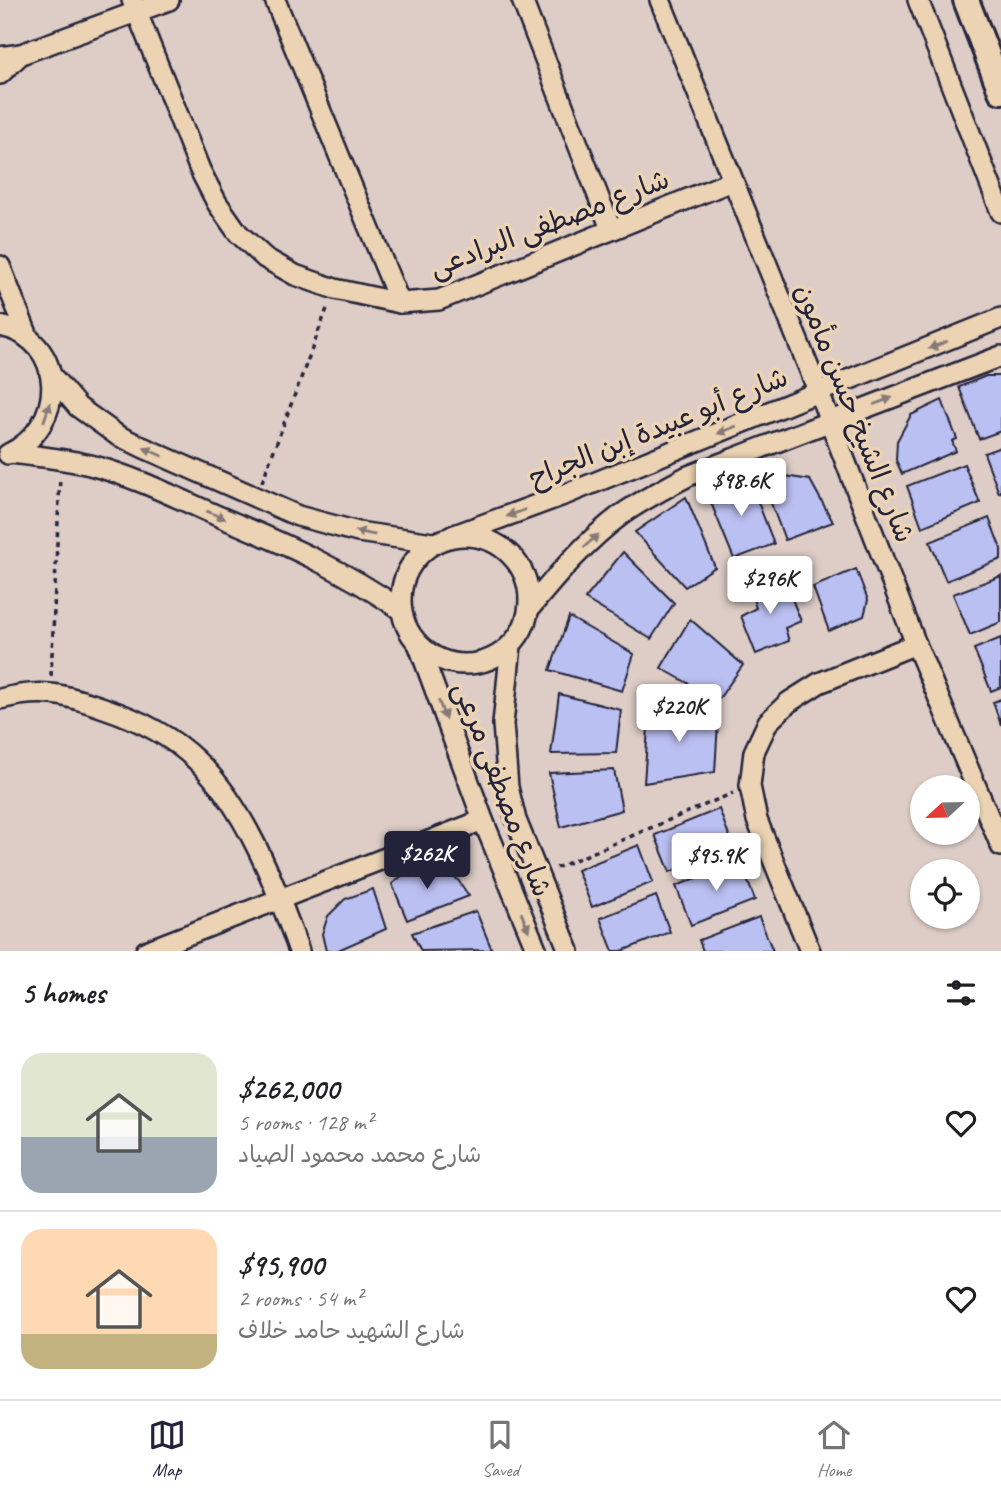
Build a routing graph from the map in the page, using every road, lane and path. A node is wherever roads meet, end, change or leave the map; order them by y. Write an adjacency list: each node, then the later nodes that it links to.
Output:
1 (169, 0): 7 (street)
2 (275, 0): 17 (street)
3 (523, 0): 14 (street)
4 (660, 0): 12 (street, شارع الشيخ حسن مأمون)
5 (918, 0): 13 (street)
6 (965, 0): 11 (main road)
7 (135, 6): 8 (street); 16 (street, شارع مصطفى البرادعى)
8 (21, 54): 9 (street); 10 (street)
9 (0, 57)
10 (0, 74)
11 (1001, 91)
12 (732, 181): 14 (street, شارع مصطفى البرادعى); 23 (street, شارع الشيخ حسن مأمون)
13 (1001, 212)
14 (611, 229): 17 (street, شارع مصطفى البرادعى)
15 (0, 266): 20 (street)
16 (335, 289): 17 (street, شارع مصطفى البرادعى); 27 (path)
17 (400, 303)
18 (1001, 318): 23 (street, شارع أبو عبيدة إبن الجراح, one-way to 23)
19 (0, 326): 20 (street)
20 (29, 340): 22 (street)
21 (1001, 356): 24 (street, شارع أبو عبيدة إبن الجراح, one-way to 21)
22 (50, 374): 25 (street, one-way to 22); 27 (street, one-way to 22)
23 (819, 393): 24 (street, شارع الشيخ حسن مأمون); 28 (street, شارع أبو عبيدة إبن الجراح, one-way to 28)
24 (830, 422): 30 (street, شارع أبو عبيدة إبن الجراح, one-way to 24); 32 (street, شارع الشيخ حسن مأمون)
25 (4, 456): 26 (street)
26 (60, 459): 31 (street, one-way to 31); 35 (path)
27 (256, 497): 29 (street, one-way to 27)
28 (452, 536): 29 (street); 30 (street)
29 (433, 543): 31 (street)
30 (529, 609): 33 (street)
31 (401, 610): 34 (street)
32 (916, 644): 37 (street); 39 (street, شارع الشيخ حسن مأمون)
33 (511, 645): 34 (street); 40 (street, شارع مصطفى مرعى)
34 (419, 646): 38 (street, شارع مصطفى مرعى, one-way to 38)
35 (50, 692): 36 (street); 41 (street)
36 (0, 699)
37 (750, 786): 40 (path); 46 (street)
38 (483, 820): 41 (street); 44 (street, شارع مصطفى مرعى, one-way to 44)
39 (1001, 846)
40 (538, 876): 45 (street, شارع مصطفى مرعى)
41 (281, 899): 42 (street); 43 (street)
42 (146, 951)
43 (299, 951)
44 (537, 951)
45 (569, 951)
46 (810, 951)

